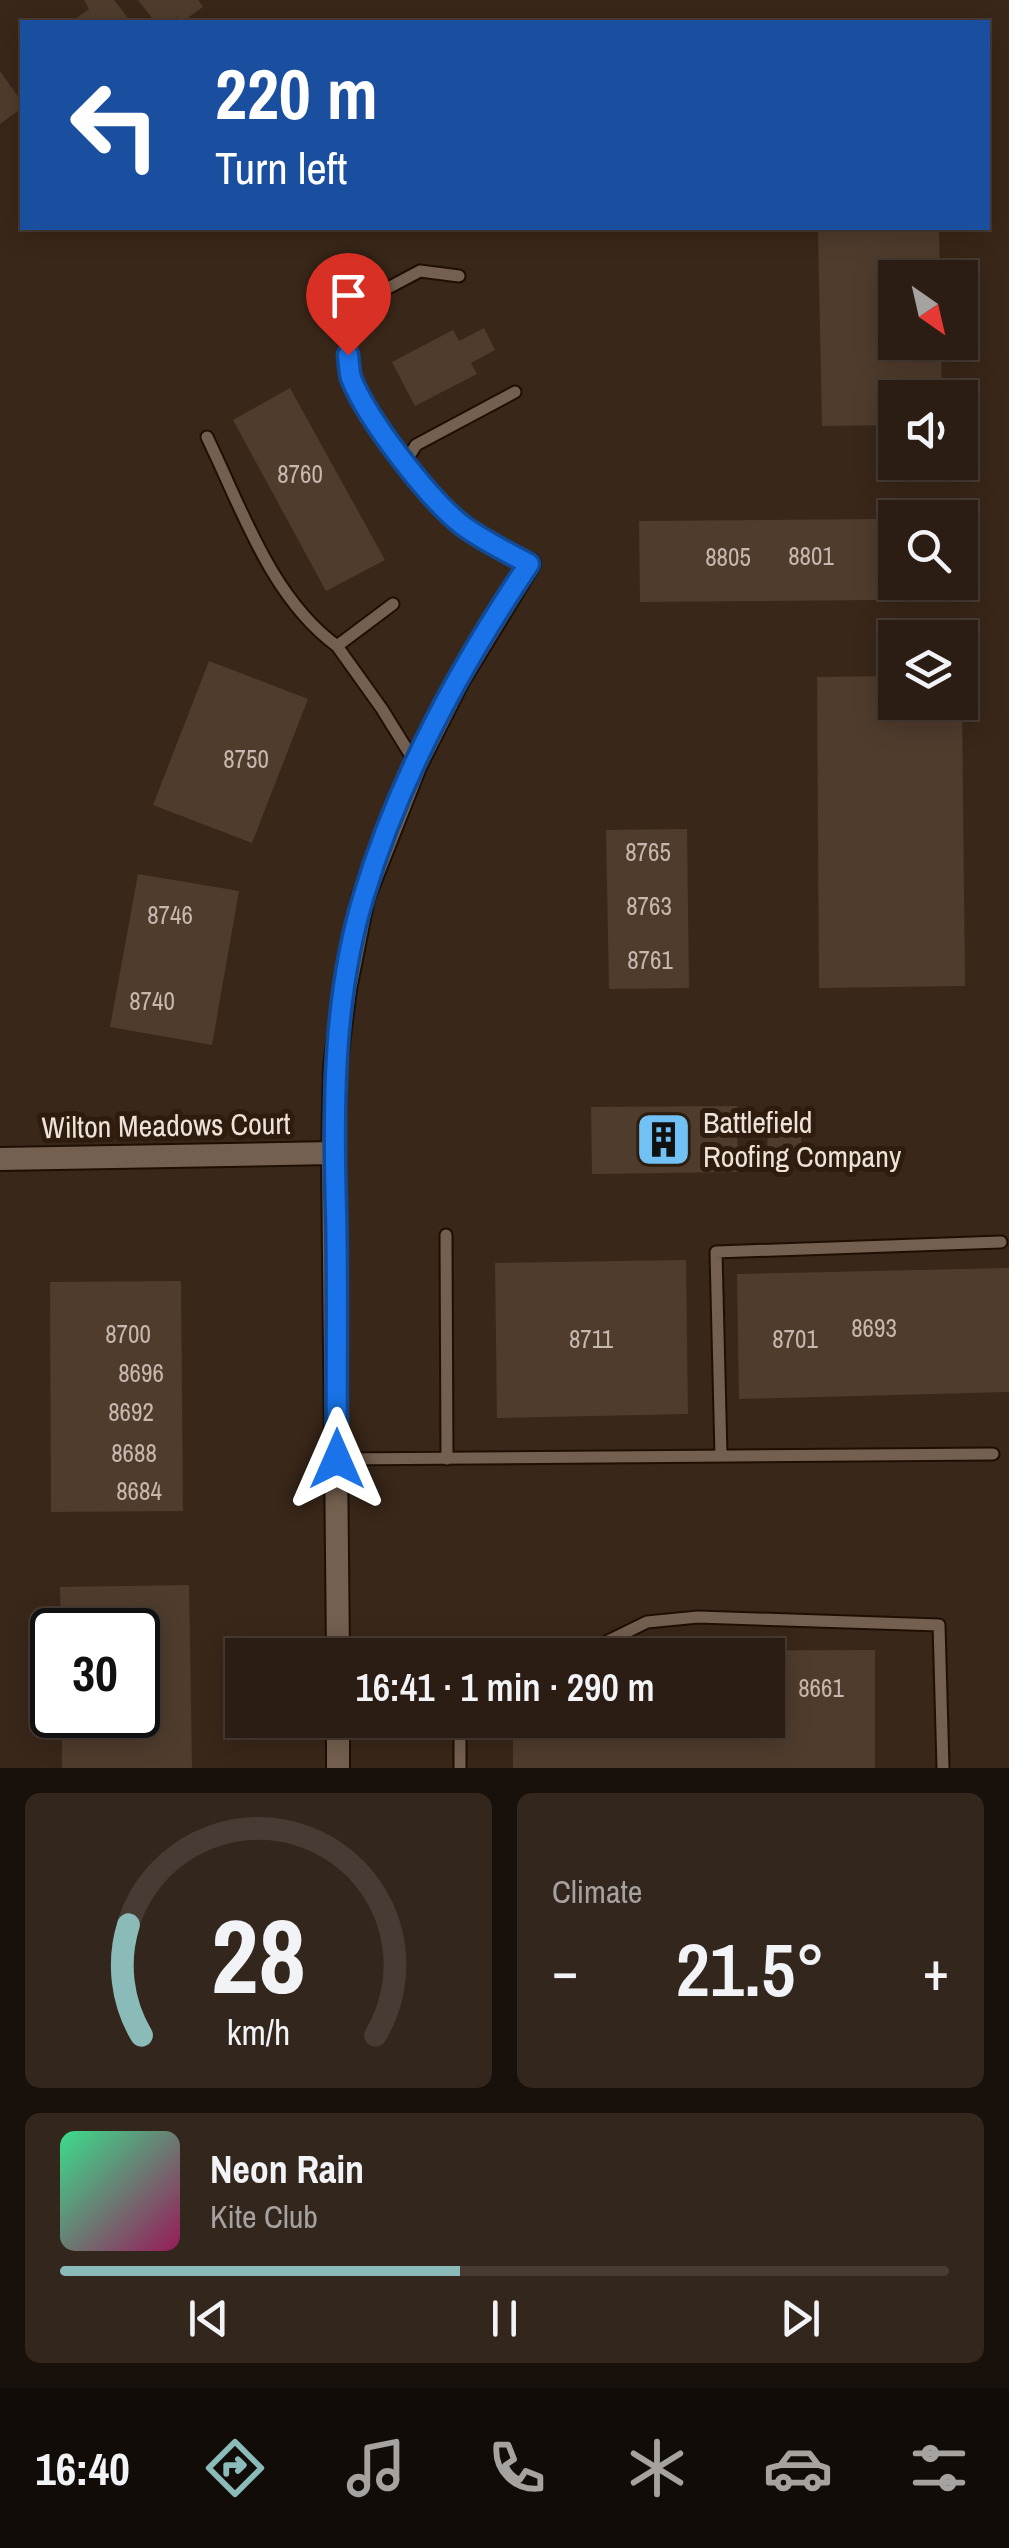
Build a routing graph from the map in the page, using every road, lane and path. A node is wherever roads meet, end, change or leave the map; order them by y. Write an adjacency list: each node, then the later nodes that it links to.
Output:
1 (460, 276): 4 (lane)
2 (514, 392): 4 (lane)
3 (208, 437): 7 (lane)
4 (406, 461): 5 (lane)
5 (529, 564): 8 (street)
6 (393, 604): 7 (lane)
7 (337, 646): 8 (lane)
8 (416, 764): 9 (street)
9 (333, 1153): 10 (street, Wilton Meadows Court); 16 (street)
10 (0, 1159)
11 (446, 1235): 15 (lane)
12 (1001, 1242): 14 (lane)
13 (993, 1454): 14 (lane)
14 (722, 1456): 15 (lane)
15 (447, 1458): 16 (lane)
16 (337, 1459): 17 (street)
17 (338, 1638)
18 (614, 1638): 23 (lane)
19 (338, 1738): 21 (street)
20 (460, 1738): 22 (lane)
21 (338, 1768)
22 (460, 1768)
23 (944, 1768)

